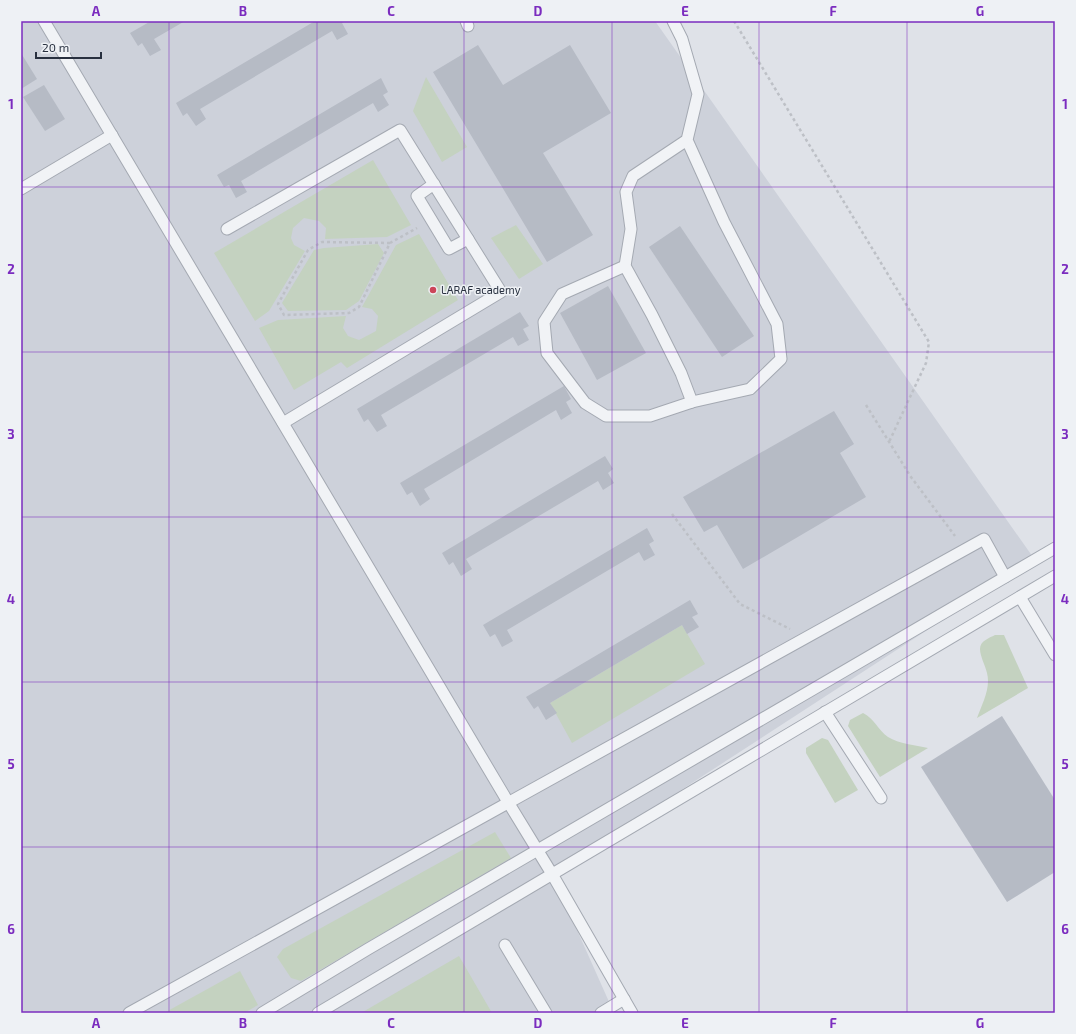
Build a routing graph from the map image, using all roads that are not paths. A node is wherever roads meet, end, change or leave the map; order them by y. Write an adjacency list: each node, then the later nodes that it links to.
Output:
1 (44, 21): 3 (lane)
2 (673, 21): 4 (lane)
3 (112, 135): 6 (lane); 11 (lane)
4 (687, 140): 9 (lane); 10 (lane)
5 (434, 184): 7 (lane); 8 (lane); 8 (lane)
6 (21, 189)
7 (227, 229)
8 (468, 239): 11 (lane)
9 (625, 266): 10 (lane); 10 (lane)
10 (692, 402)
11 (283, 423): 19 (lane)
12 (1055, 548): 14 (lane)
13 (1055, 576): 15 (lane)
14 (1005, 577): 19 (lane); 20 (lane)
15 (1020, 597): 16 (lane); 17 (lane)
16 (1055, 656)
17 (825, 712): 18 (lane); 21 (lane)
18 (881, 798)
19 (508, 802): 20 (lane); 24 (lane)
20 (537, 850): 21 (lane); 25 (lane)
21 (552, 874): 23 (lane); 26 (lane)
22 (505, 945): 27 (lane)
23 (624, 999): 28 (lane); 29 (lane)
24 (129, 1013)
25 (262, 1013)
26 (318, 1013)
27 (546, 1013)
28 (601, 1013)
29 (632, 1013)

